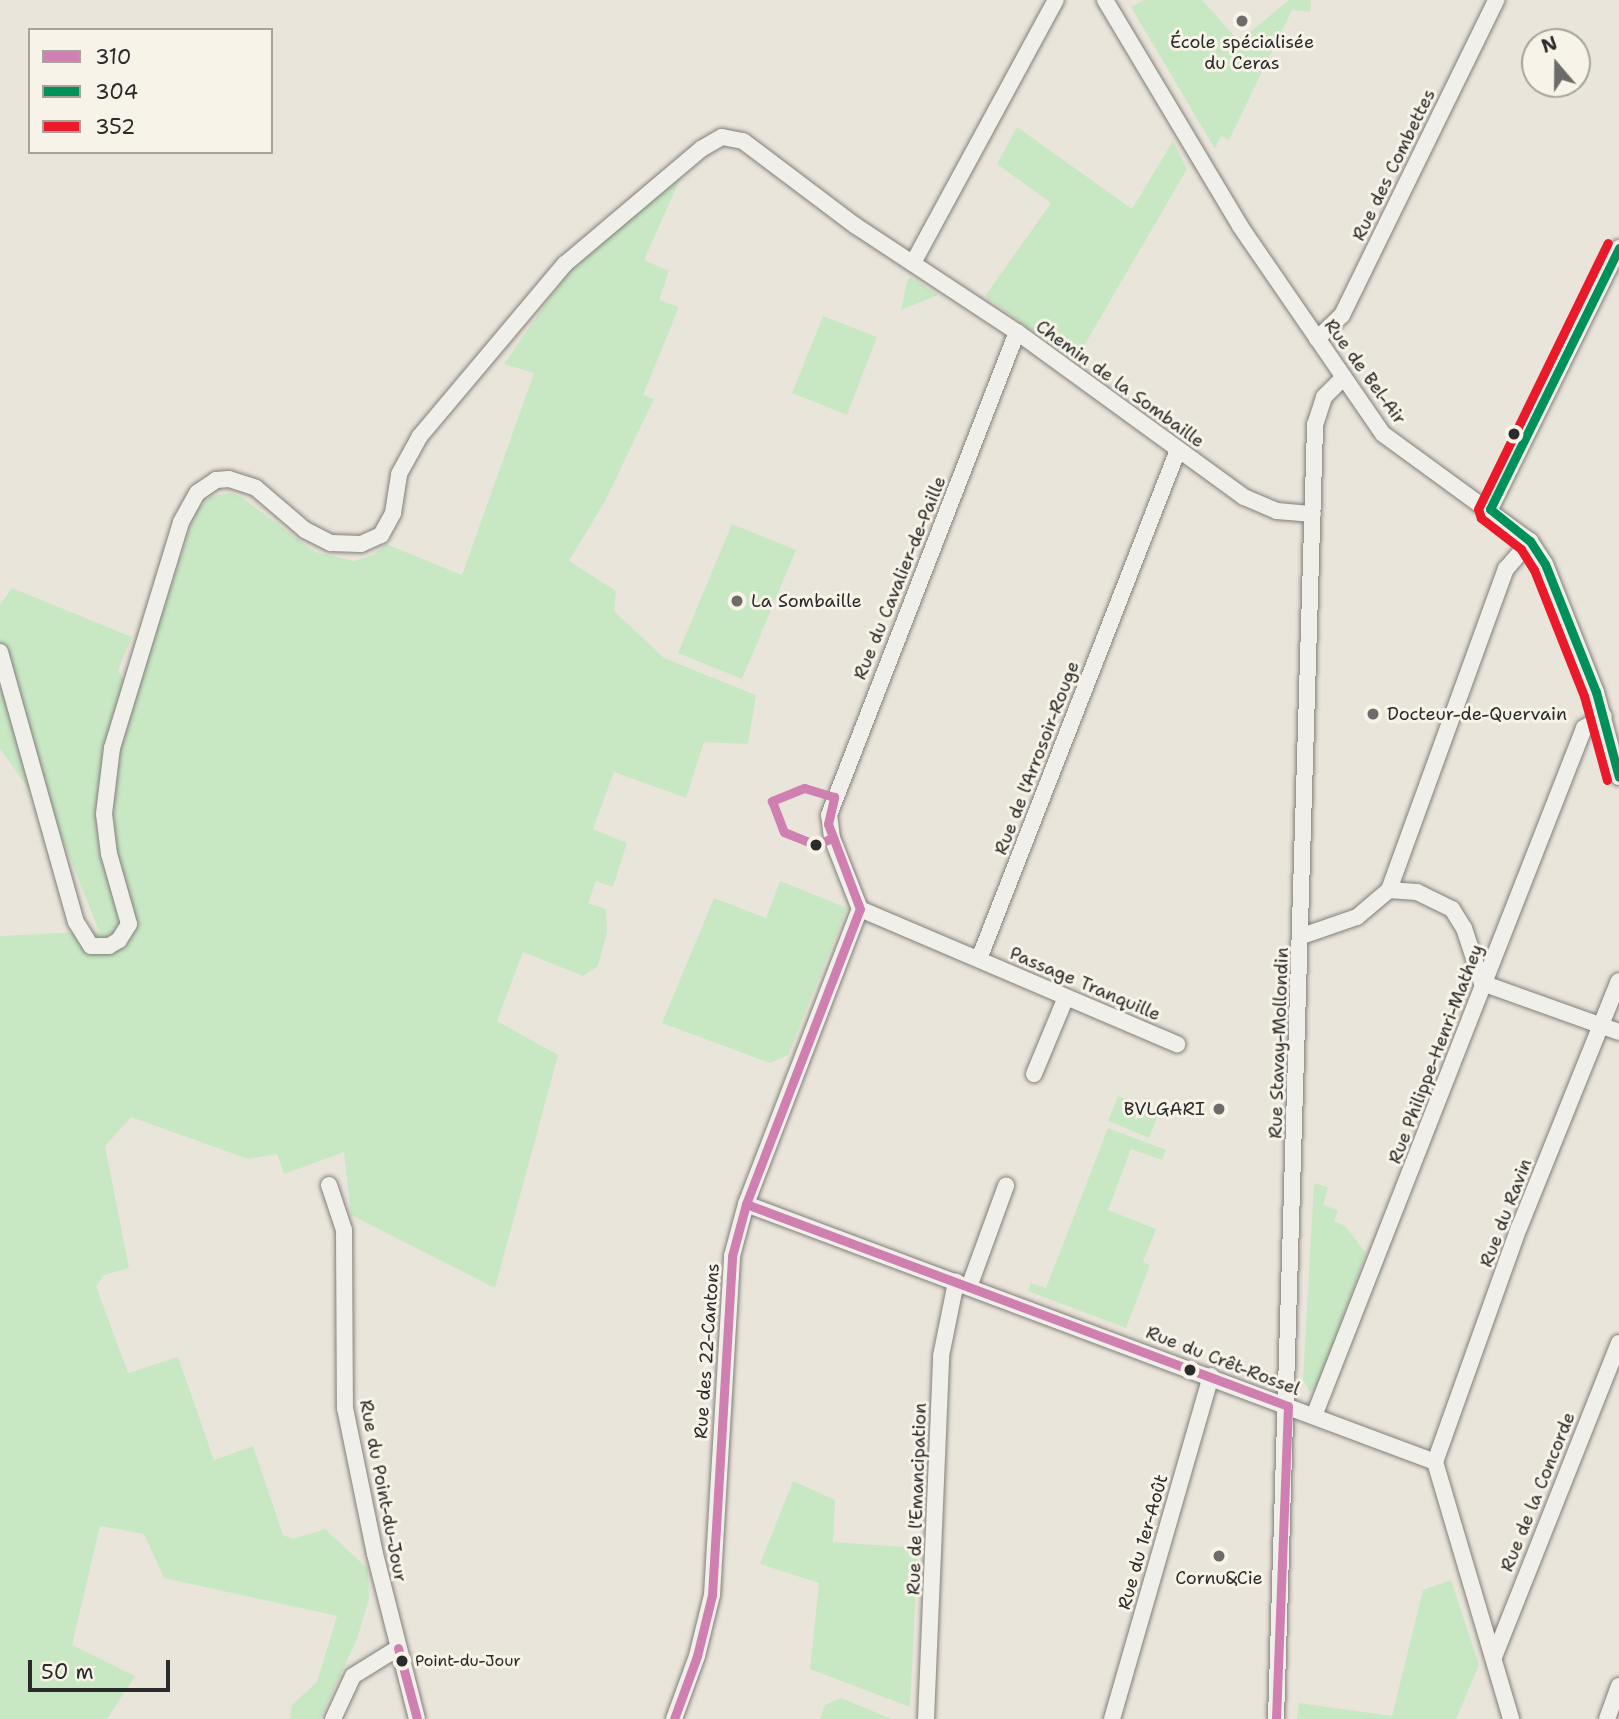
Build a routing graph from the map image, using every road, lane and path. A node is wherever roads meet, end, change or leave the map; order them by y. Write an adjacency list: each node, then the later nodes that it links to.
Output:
1 (1056, 0): 5 (street)
2 (1105, 0): 7 (street, Rue de Bel-Air)
3 (1496, 0): 7 (street, Rue des Combettes)
4 (1619, 248): 10 (street)
5 (913, 262): 6 (street, Chemin de la Sombaille); 13 (street, Chemin de la Sombaille)
6 (1017, 332): 9 (street, Chemin de la Sombaille); 18 (street, Rue du Cavalier-de-Paille)
7 (1317, 339): 8 (street, Rue de Bel-Air)
8 (1344, 377): 10 (street, Rue de Bel-Air); 11 (street, Rue Stavay-Mollondin)
9 (1178, 450): 11 (street, Chemin de la Sombaille); 20 (street, Rue de l'Arrosoir-Rouge)
10 (1490, 509): 12 (street, Rue de Bel-Air)
11 (1312, 514): 19 (street, Rue Stavay-Mollondin)
12 (1530, 541): 14 (street, Rue de Bel-Air); 17 (street)
13 (0, 652)
14 (1604, 716): 15 (street, Rue de Bel-Air); 22 (street, Rue Philippe-Henri-Mathey)
15 (1617, 751): 16 (street, Rue de Bel-Air)
16 (1619, 777)
17 (1389, 890): 19 (street); 22 (street)
18 (860, 909): 20 (street); 30 (street, Rue des 22-Cantons)
19 (1302, 936): 34 (street, Rue Stavay-Mollondin)
20 (979, 959): 23 (street, Passage Tranquille)
21 (1619, 981): 24 (street, Rue du Ravin)
22 (1482, 983): 24 (street); 35 (street, Rue Philippe-Henri-Mathey)
23 (1066, 997): 26 (street, Passage Tranquille); 27 (street)
24 (1601, 1024): 25 (street); 36 (street, Rue du Ravin)
25 (1619, 1032)
26 (1177, 1044)
27 (1034, 1074)
28 (329, 1185): 37 (street, Rue du Point-du-Jour)
29 (1006, 1186): 31 (street, Rue de l'Emancipation)
30 (746, 1204): 31 (street, Rue du Crêt-Rossel); 42 (street, Rue des 22-Cantons)
31 (963, 1285): 33 (street, Rue du Crêt-Rossel); 43 (street, Rue de l'Emancipation)
32 (1619, 1343): 38 (street, Rue de la Concorde)
33 (1211, 1377): 34 (street, Rue du Crêt-Rossel); 44 (street, Rue du 1er-Août)
34 (1287, 1405): 35 (street, Rue du Crêt-Rossel); 45 (street, Rue Stavay-Mollondin)
35 (1314, 1416): 36 (street, Rue du Crêt-Rossel)
36 (1435, 1462): 38 (street)
37 (398, 1648): 40 (street); 41 (street, Rue du Point-du-Jour)
38 (1494, 1657): 46 (street)
39 (1619, 1686): 47 (street)
40 (333, 1719)
41 (417, 1719)
42 (674, 1719)
43 (926, 1719)
44 (1112, 1719)
45 (1276, 1719)
46 (1511, 1719)
47 (1607, 1719)

